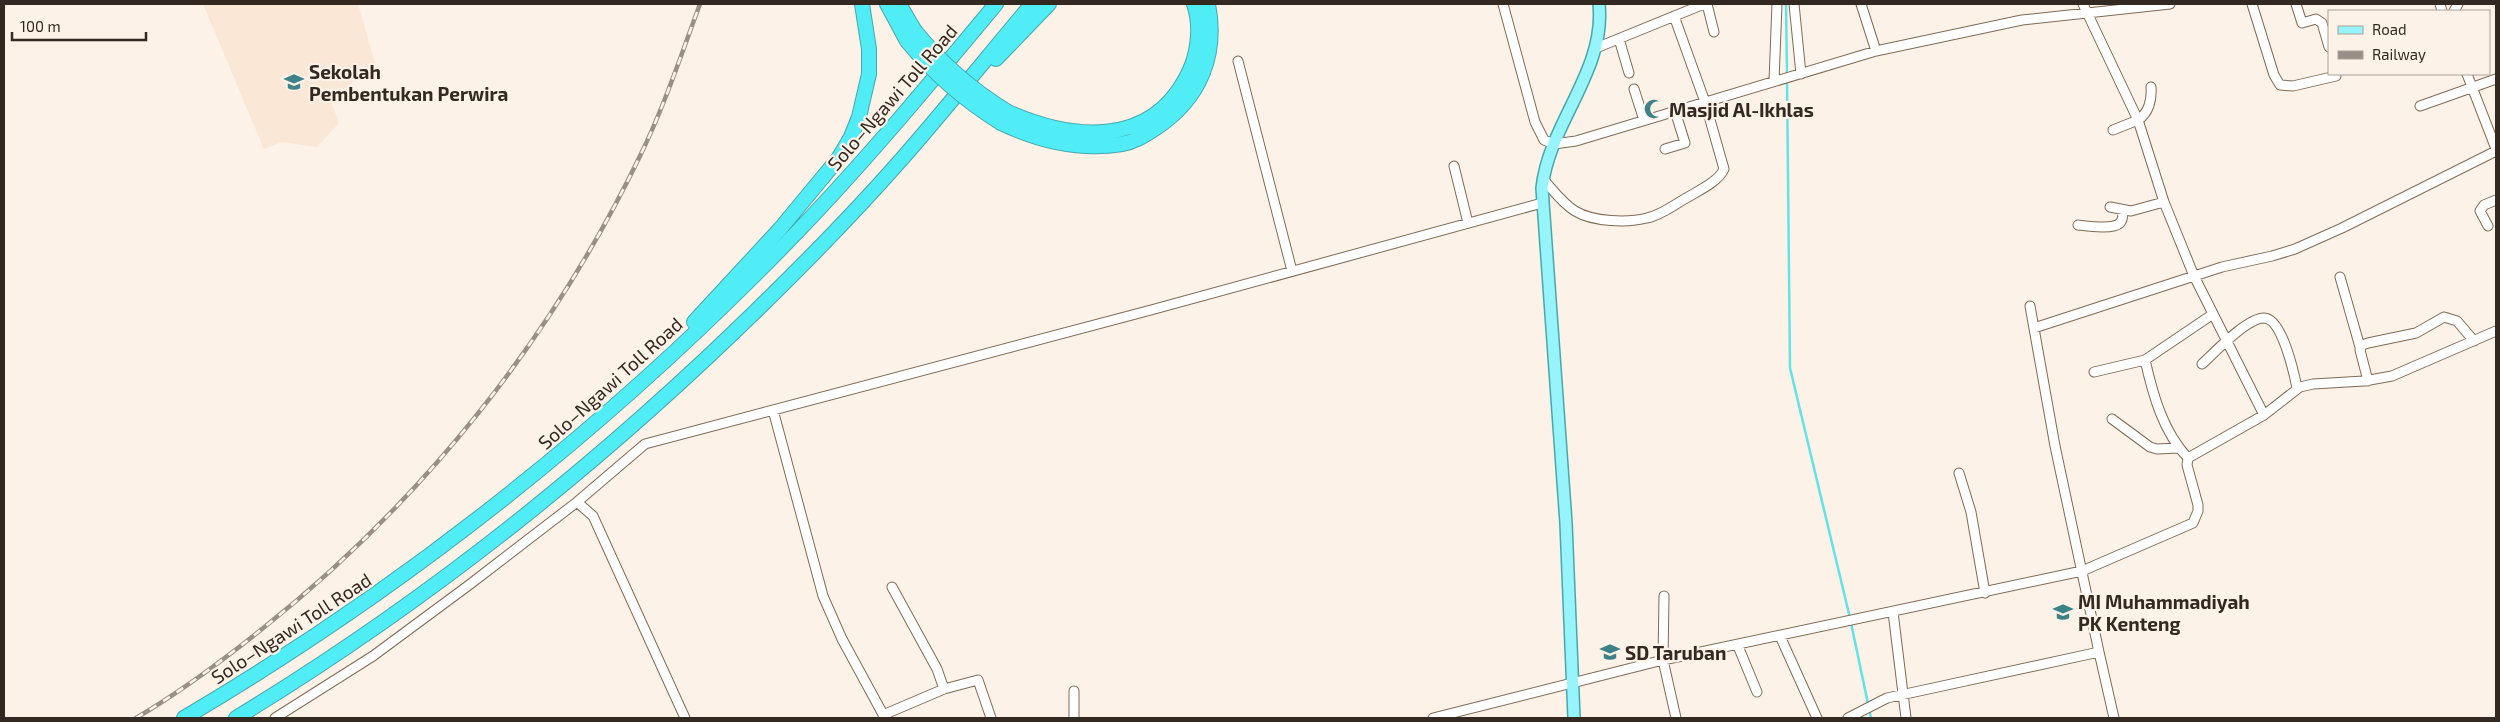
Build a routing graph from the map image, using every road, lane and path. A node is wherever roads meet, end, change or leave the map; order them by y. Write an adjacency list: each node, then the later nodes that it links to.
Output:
1 (862, 4): 72 (highway)
2 (887, 4): 21 (highway)
3 (899, 4): 21 (highway)
4 (996, 4): 72 (highway, Solo–Ngawi Toll Road)
5 (1032, 4): 46 (highway)
6 (1049, 4): 46 (highway)
7 (1194, 4): 39 (highway)
8 (1208, 4): 39 (highway)
9 (1503, 4): 43 (street)
10 (1599, 4): 24 (main road)
11 (1706, 4): 19 (street); 20 (street)
12 (1777, 4): 32 (street)
13 (1794, 4): 28 (street)
14 (1861, 4): 25 (street)
15 (2170, 4): 18 (street)
16 (2252, 4): 29 (street)
17 (2296, 4): 23 (street)
18 (2084, 8): 25 (street); 41 (street)
19 (1674, 16): 22 (street); 36 (street)
20 (1714, 32)
21 (911, 36): 39 (highway, bridge)
22 (1619, 39): 24 (street); 27 (street)
23 (2328, 44)
24 (1596, 48): 43 (main road)
25 (1876, 51): 28 (street)
26 (1238, 61): 57 (street)
27 (1629, 73)
28 (1801, 74): 32 (street)
29 (2335, 75)
30 (2466, 75): 34 (street)
31 (2496, 79): 34 (street)
32 (1777, 80): 36 (street)
33 (2151, 87): 41 (street)
34 (2472, 88): 37 (street); 45 (street)
35 (1634, 89): 40 (street)
36 (1705, 102): 38 (street); 48 (street)
37 (2420, 106)
38 (1675, 110): 40 (street); 44 (street)
39 (1004, 118)
40 (1644, 120): 43 (street)
41 (2138, 120): 42 (street); 50 (street)
42 (2113, 130)
43 (1554, 144): 48 (main road)
44 (1665, 149)
45 (2496, 150): 58 (street)
46 (900, 162): 96 (highway)
47 (1454, 166): 54 (street)
48 (1543, 179): 51 (main road)
49 (2496, 200): 56 (street)
50 (2164, 202): 53 (street); 58 (street)
51 (1542, 203): 54 (street); 89 (main road)
52 (2110, 207): 53 (street)
53 (2123, 210): 55 (street)
54 (1468, 223): 57 (street)
55 (2078, 225)
56 (2488, 226)
57 (1292, 271): 73 (street)
58 (2194, 276): 61 (street); 62 (street)
59 (2340, 277): 66 (street)
60 (2030, 306): 62 (street)
61 (2213, 314): 64 (street); 67 (street)
62 (2034, 328): 80 (street)
63 (2496, 331): 65 (street)
64 (2228, 341): 68 (street); 71 (street); 74 (street)
65 (2474, 341): 66 (street); 70 (street)
66 (2360, 347): 70 (street)
67 (2145, 360): 69 (street); 76 (street)
68 (2202, 364)
69 (2094, 372)
70 (2368, 381): 71 (street)
71 (2297, 388): 74 (street)
72 (628, 394): 95 (highway, Solo–Ngawi Toll Road)
73 (773, 410): 79 (street); 94 (street)
74 (2264, 415): 77 (street)
75 (2112, 419): 76 (street)
76 (2178, 448): 77 (street)
77 (2188, 458): 80 (street)
78 (1959, 473): 82 (street)
79 (577, 502): 97 (street); 98 (street)
80 (2082, 571): 82 (street); 87 (street)
81 (892, 587): 90 (street)
82 (1985, 593): 84 (street)
83 (1664, 596): 88 (street)
84 (1893, 612): 85 (street); 93 (street)
85 (1780, 636): 86 (street); 104 (street)
86 (1738, 646): 88 (street); 92 (street)
87 (2099, 652): 93 (street); 107 (street)
88 (1663, 660): 89 (street); 103 (street)
89 (1574, 681): 101 (street); 102 (main road)
90 (944, 689): 94 (street); 99 (street)
91 (1074, 691): 100 (street)
92 (1757, 692)
93 (1902, 695): 105 (street); 106 (street)
94 (884, 716)
95 (184, 718)
96 (236, 718)
97 (275, 718)
98 (685, 718)
99 (991, 718)
100 (1074, 718)
101 (1433, 718)
102 (1574, 718)
103 (1676, 718)
104 (1817, 718)
105 (1848, 718)
106 (1906, 718)
107 (2114, 718)

